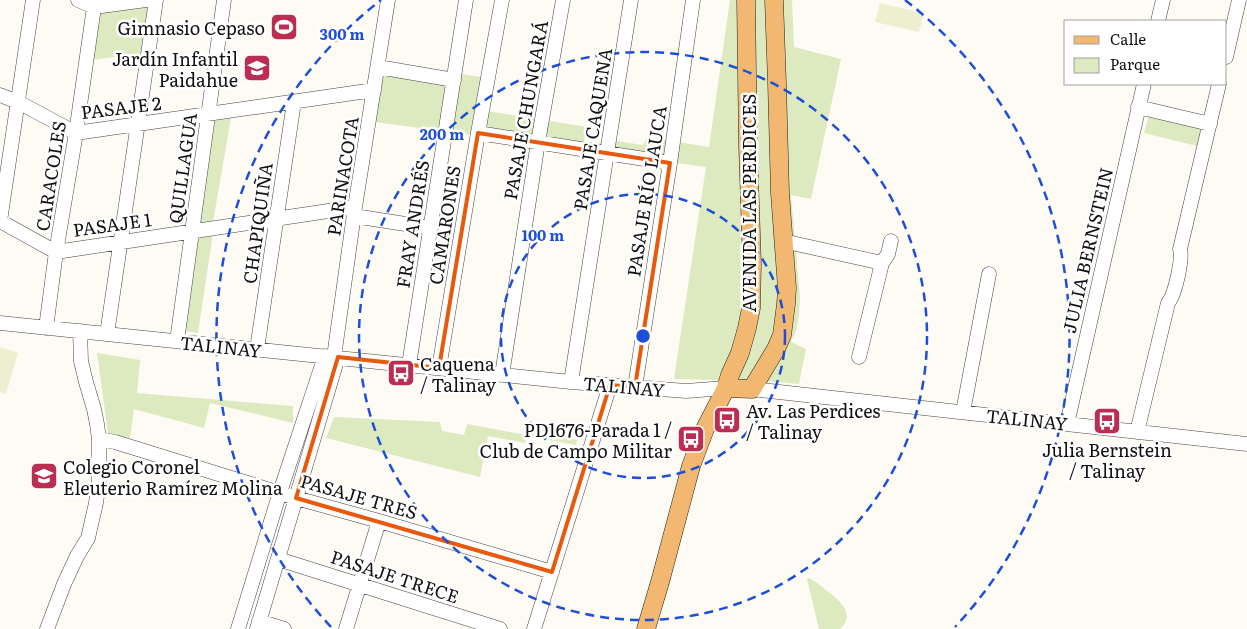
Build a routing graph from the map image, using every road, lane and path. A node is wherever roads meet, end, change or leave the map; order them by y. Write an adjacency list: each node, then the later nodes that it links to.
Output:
1 (34, 0): 25 (street)
2 (78, 0): 16 (street)
3 (146, 0): 16 (street)
4 (156, 0): 29 (street)
5 (224, 0): 28 (street, QUILLAGUA)
6 (388, 0): 19 (street, PARINACOTA)
7 (466, 0): 20 (street, FRAY ANDRÉS)
8 (502, 0): 32 (street, CAMARONES)
9 (563, 0): 33 (street, PASAJE CHUNGARÁ)
10 (631, 0): 34 (street, PASAJE CAQUENA)
11 (693, 0): 35 (street, PASAJE RÍO LAUCA)
12 (746, 0): 61 (main road, AVENIDA LAS PERDICES)
13 (774, 0): 41 (main road, AVENIDA LAS PERDICES)
14 (1163, 0): 17 (street)
15 (1240, 0): 18 (street)
16 (94, 4): 31 (street, CARACOLES)
17 (1158, 20)
18 (1227, 54)
19 (378, 67): 20 (street); 23 (street, PARINACOTA)
20 (454, 80): 39 (street, FRAY ANDRÉS)
21 (1144, 85): 27 (street, JULIA BERNSTEIN)
22 (1220, 85): 30 (street)
23 (374, 90): 26 (street, PASAJE 2); 36 (street, PARINACOTA)
24 (0, 95): 25 (street, PASAJE 2)
25 (18, 102): 31 (street, PASAJE 2); 38 (street)
26 (294, 102): 28 (street, PASAJE 2); 37 (street, CHAPIQUIÑA)
27 (1138, 107): 30 (street); 64 (street, JULIA BERNSTEIN)
28 (208, 114): 29 (street, PASAJE 2); 40 (street, QUILLAGUA)
29 (139, 124): 31 (street, PASAJE 2); 43 (street)
30 (1210, 124): 65 (street)
31 (76, 133): 44 (street, CARACOLES)
32 (478, 133): 33 (street); 56 (street, CAMARONES)
33 (538, 142): 34 (street); 57 (street, PASAJE CHUNGARÁ)
34 (607, 153): 35 (street); 58 (street, PASAJE CAQUENA)
35 (670, 163): 60 (street, PASAJE RÍO LAUCA)
36 (354, 212): 37 (street, PASAJE 1); 39 (street, PASAJE 1); 53 (street, PARINACOTA)
37 (276, 219): 40 (street, PASAJE 1); 52 (street, CHAPIQUIÑA)
38 (0, 221): 44 (street, PASAJE 1)
39 (431, 228): 55 (street, FRAY ANDRÉS)
40 (192, 232): 43 (street, PASAJE 1); 51 (street, QUILLAGUA)
41 (783, 241): 45 (street); 62 (main road, AVENIDA LAS PERDICES)
42 (891, 241): 45 (street)
43 (120, 242): 44 (street, PASAJE 1); 50 (street)
44 (56, 252): 48 (street, CARACOLES)
45 (882, 263): 54 (street)
46 (989, 274): 63 (street)
47 (0, 323): 48 (street, TALINAY)
48 (46, 328): 49 (street, TALINAY)
49 (80, 331): 50 (street, TALINAY); 66 (street)
50 (107, 334): 51 (street, TALINAY)
51 (177, 341): 52 (street, TALINAY)
52 (257, 349): 53 (street, TALINAY)
53 (332, 357): 55 (street, TALINAY); 68 (street); 69 (street)
54 (859, 357)
55 (409, 365): 56 (street, TALINAY)
56 (439, 368): 57 (street, TALINAY)
57 (502, 375): 58 (street, TALINAY)
58 (571, 382): 59 (street, TALINAY)
59 (610, 385): 60 (street, TALINAY); 72 (street)
60 (635, 388): 61 (street, TALINAY)
61 (726, 388): 62 (main road, TALINAY); 81 (main road, AVENIDA LAS PERDICES)
62 (752, 389): 63 (street, TALINAY)
63 (963, 412): 64 (street, TALINAY)
64 (1067, 424): 65 (street, TALINAY)
65 (1137, 432): 67 (street, TALINAY)
66 (99, 439): 68 (street, PASAJE TRES); 75 (street)
67 (1247, 444)
68 (280, 492): 69 (street, PASAJE TRES); 76 (street)
69 (296, 498): 70 (street, PASAJE TRES); 71 (street)
70 (379, 521): 72 (street, PASAJE TRES); 73 (street)
71 (278, 559): 73 (street, PASAJE TRECE); 74 (street)
72 (552, 572): 80 (street)
73 (359, 585): 78 (street); 79 (street, PASAJE TRECE)
74 (258, 625): 77 (street)
75 (47, 629)
76 (238, 629)
77 (284, 629)
78 (346, 629)
79 (500, 629)
80 (534, 629)
81 (646, 629)

